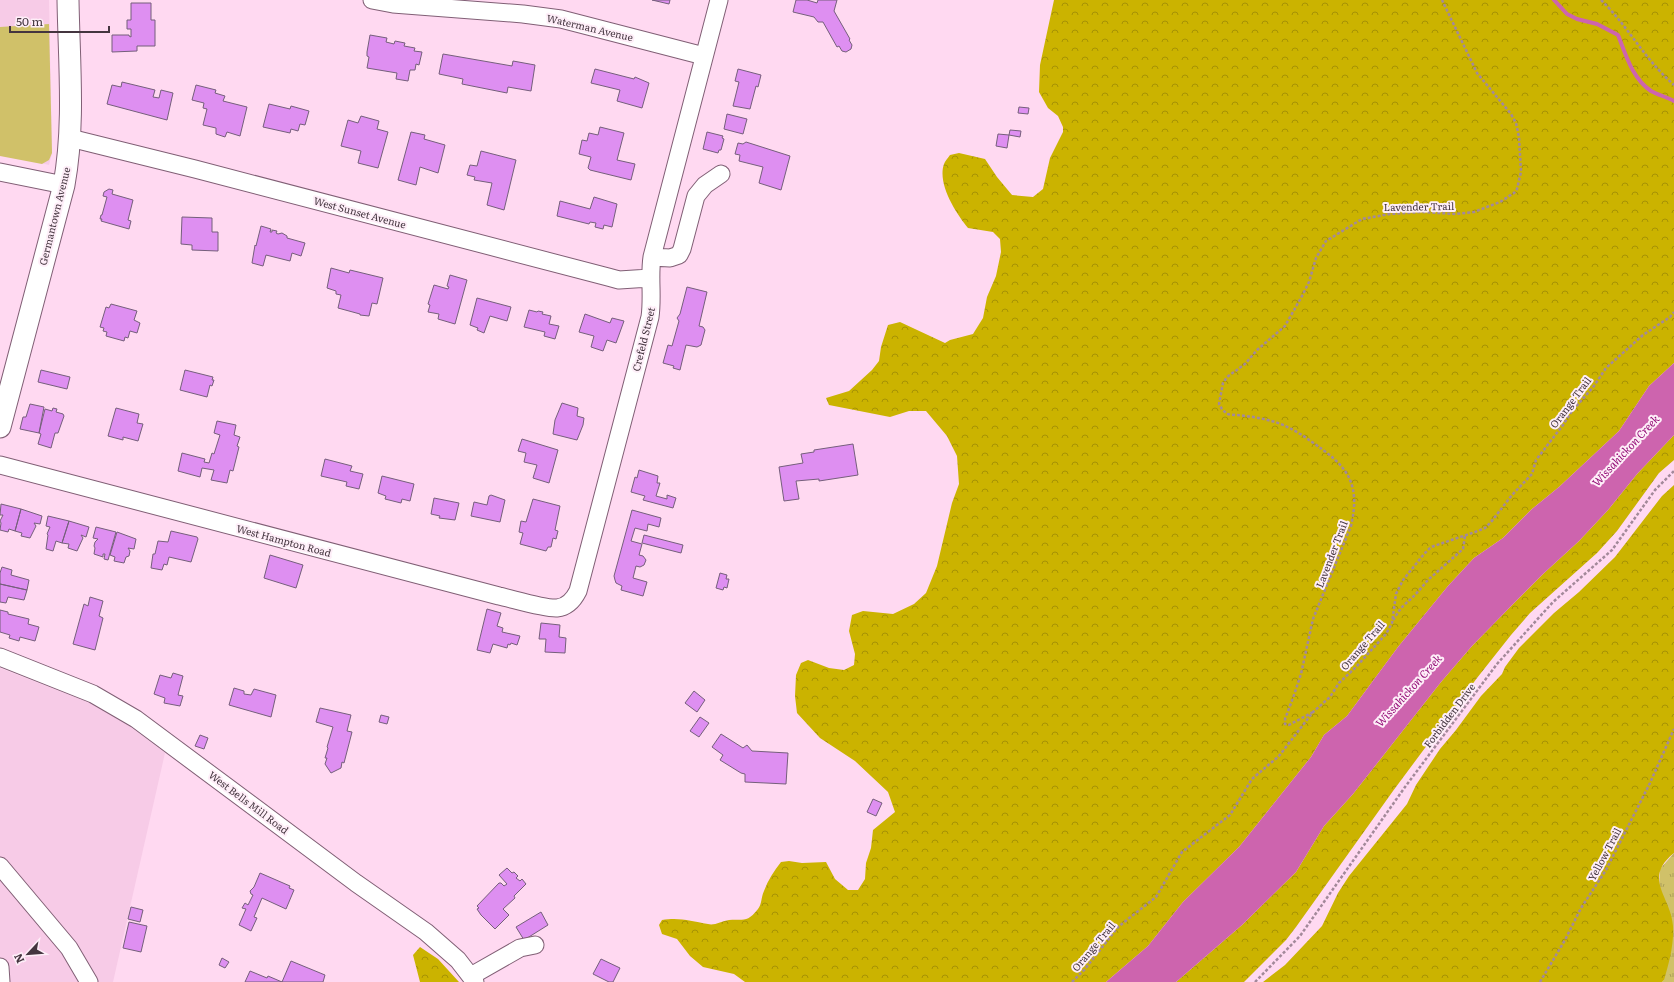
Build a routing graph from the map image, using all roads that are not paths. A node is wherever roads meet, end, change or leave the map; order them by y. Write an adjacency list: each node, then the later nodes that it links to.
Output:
1 (68, 0): 6 (main road, Germantown Avenue)
2 (372, 0): 4 (street, Waterman Avenue)
3 (719, 0): 5 (street, Crefeld Street)
4 (460, 4): 5 (street, Waterman Avenue)
5 (704, 56): 10 (street, Crefeld Street)
6 (70, 138): 9 (main road, Germantown Avenue); 11 (street, West Sunset Avenue)
7 (0, 172): 9 (street)
8 (721, 174): 10 (street)
9 (64, 185): 12 (main road, Germantown Avenue)
10 (652, 256): 11 (street, Crefeld Street)
11 (650, 278): 14 (street, Crefeld Street)
12 (0, 427)
13 (0, 465): 14 (street, West Hampton Road)
14 (568, 604)
15 (1, 660): 19 (street, West Bells Mill Road)
16 (0, 866): 21 (street)
17 (535, 945): 19 (street)
18 (0, 967): 20 (street)
19 (473, 979)
20 (2, 982)
21 (89, 982)

